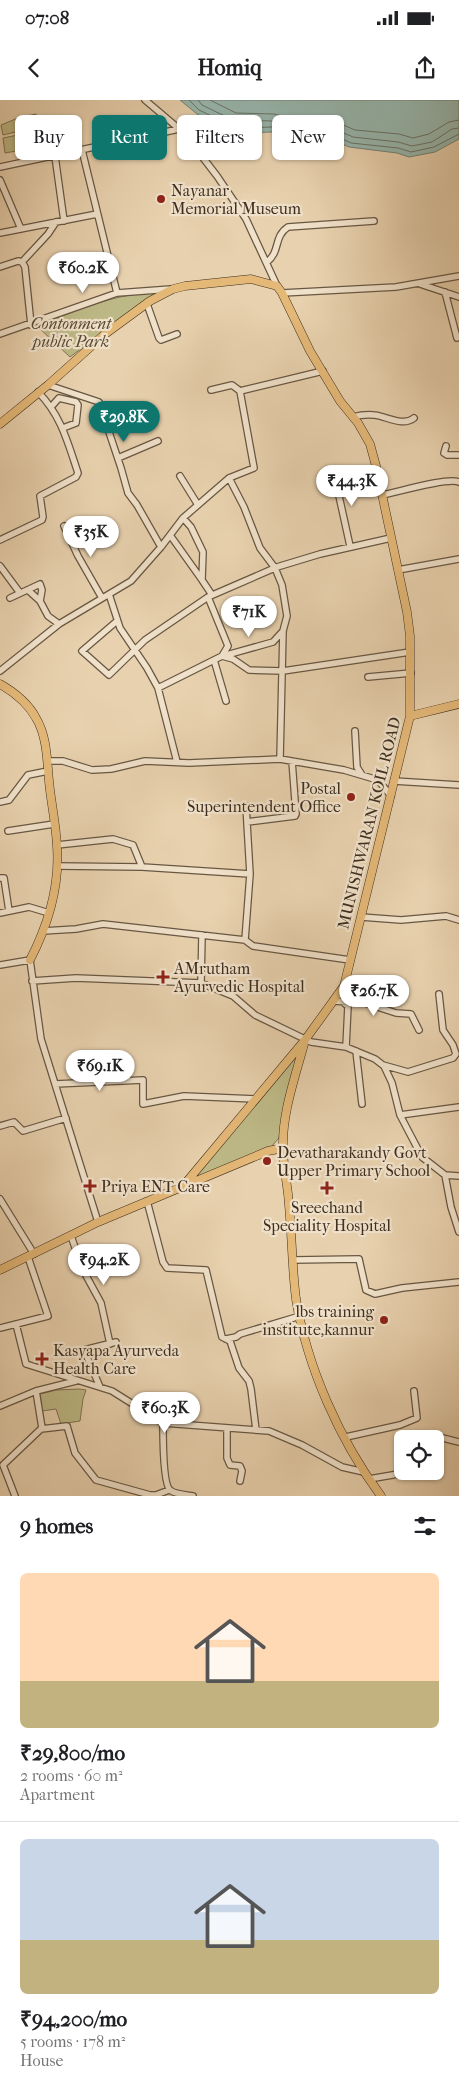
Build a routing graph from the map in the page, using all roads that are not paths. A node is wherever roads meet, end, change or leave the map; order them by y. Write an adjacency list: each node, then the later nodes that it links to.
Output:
1 (145, 100): 2 (street)
2 (177, 126)
3 (177, 128): 4 (street)
4 (82, 150): 10 (street)
5 (35, 160): 8 (street)
6 (56, 160): 11 (street)
7 (204, 160): 17 (street)
8 (0, 167)
9 (0, 180): 14 (street)
10 (97, 214): 11 (street); 24 (street)
11 (64, 221): 13 (street)
12 (374, 221): 17 (street)
13 (56, 222): 14 (street); 16 (street)
14 (20, 229): 15 (street)
15 (0, 233)
16 (22, 262): 18 (street); 28 (street)
17 (267, 262): 21 (street)
18 (0, 268)
19 (459, 276): 20 (street)
20 (420, 284): 23 (street); 25 (street)
21 (277, 286): 22 (main road); 25 (main road, MUNISHWARAN KOIL ROAD)
22 (173, 289): 24 (street); 27 (main road)
23 (445, 292): 26 (street); 31 (street)
24 (117, 293): 28 (street)
25 (282, 293): 32 (main road, MUNISHWARAN KOIL ROAD)
26 (459, 297)
27 (147, 304): 30 (street); 33 (main road)
28 (31, 324): 29 (street)
29 (0, 334)
30 (177, 334)
31 (457, 338)
32 (323, 371): 35 (street); 38 (main road, MUNISHWARAN KOIL ROAD)
33 (48, 385): 36 (main road); 45 (street)
34 (210, 390): 35 (street)
35 (240, 391): 48 (street)
36 (38, 392): 37 (street); 40 (main road)
37 (51, 407): 41 (street); 41 (street)
38 (353, 417): 39 (street); 50 (main road, MUNISHWARAN KOIL ROAD)
39 (414, 418)
40 (0, 424)
41 (63, 428): 56 (street)
42 (158, 440): 45 (street)
43 (446, 446): 44 (street)
44 (459, 455)
45 (118, 458): 58 (street)
46 (338, 470): 57 (street)
47 (180, 476): 51 (street)
48 (228, 478): 51 (street); 61 (street)
49 (459, 482): 50 (street)
50 (382, 495): 55 (main road, MUNISHWARAN KOIL ROAD)
51 (198, 505): 52 (street)
52 (183, 518): 54 (street); 63 (street)
53 (64, 526): 69 (street)
54 (170, 535): 58 (street); 63 (street)
55 (391, 538): 57 (street); 62 (main road, MUNISHWARAN KOIL ROAD)
56 (0, 540)
57 (350, 546): 61 (street)
58 (161, 547): 66 (street)
59 (459, 559): 62 (street)
60 (0, 566): 65 (street)
61 (275, 568): 67 (street); 73 (street)
62 (398, 570): 75 (main road, MUNISHWARAN KOIL ROAD)
63 (202, 580): 67 (street)
64 (29, 591): 65 (street); 70 (street); 70 (street)
65 (20, 593): 68 (street)
66 (109, 594): 69 (street); 71 (street)
67 (210, 596): 74 (street); 76 (street)
68 (10, 598)
69 (102, 598): 72 (street)
70 (40, 601): 72 (street)
71 (116, 622): 74 (street); 74 (street)
72 (60, 624): 78 (street)
73 (283, 630): 76 (street); 79 (street)
74 (135, 650): 83 (street)
75 (410, 652): 79 (street); 80 (main road, MUNISHWARAN KOIL ROAD)
76 (222, 656): 77 (street); 79 (street)
77 (214, 660): 83 (street); 84 (street)
78 (0, 671)
79 (283, 671): 88 (street)
80 (411, 674): 81 (street); 86 (main road, MUNISHWARAN KOIL ROAD)
81 (368, 677)
82 (0, 684): 89 (main road)
83 (158, 688): 91 (street)
84 (226, 701)
85 (459, 704): 86 (main road)
86 (410, 716): 94 (main road, MUNISHWARAN KOIL ROAD)
87 (355, 731): 93 (street)
88 (280, 759): 90 (street); 91 (street)
89 (48, 761): 91 (street); 92 (main road)
90 (292, 761): 93 (street); 99 (street)
91 (177, 762)
92 (48, 771): 97 (street); 100 (main road)
93 (362, 775): 96 (street)
94 (394, 782): 95 (street); 96 (main road, MUNISHWARAN KOIL ROAD)
95 (459, 786)
96 (391, 796): 110 (main road, MUNISHWARAN KOIL ROAD)
97 (0, 802)
98 (246, 806): 99 (street)
99 (246, 822): 105 (street)
100 (54, 824): 101 (street); 102 (main road)
101 (8, 831)
102 (57, 845): 103 (main road); 104 (street)
103 (57, 866): 104 (street); 109 (main road)
104 (142, 867): 105 (street)
105 (250, 874): 114 (street)
106 (0, 878): 107 (street)
107 (8, 911): 108 (street); 109 (street)
108 (0, 913)
109 (49, 913): 112 (main road)
110 (361, 917): 111 (street); 116 (main road, MUNISHWARAN KOIL ROAD)
111 (459, 920)
112 (43, 931): 113 (street); 115 (main road)
113 (202, 935): 114 (street); 119 (street)
114 (245, 940): 116 (street)
115 (30, 960): 117 (street); 118 (street)
116 (350, 960): 121 (main road, MUNISHWARAN KOIL ROAD)
117 (0, 965)
118 (32, 981): 119 (street); 128 (street)
119 (200, 984): 124 (street)
120 (439, 994): 127 (street)
121 (332, 1002): 122 (street); 124 (main road, MUNISHWARAN KOIL ROAD)
122 (342, 1002): 123 (street); 125 (street)
123 (418, 1030)
124 (305, 1040): 125 (street); 129 (main road, MUNISHWARAN KOIL ROAD); 135 (main road)
125 (346, 1047): 126 (street)
126 (356, 1051): 127 (street); 130 (street)
127 (383, 1065): 132 (street)
128 (55, 1084): 129 (street); 133 (street)
129 (256, 1099): 138 (main road, MUNISHWARAN KOIL ROAD)
130 (362, 1104)
131 (459, 1107): 132 (street)
132 (400, 1116): 136 (street)
133 (66, 1118): 134 (street); 142 (street)
134 (0, 1126)
135 (282, 1148): 138 (main road); 146 (main road)
136 (445, 1175): 137 (street); 143 (street)
137 (459, 1176)
138 (184, 1185): 141 (main road)
139 (0, 1192): 140 (street)
140 (0, 1198): 145 (street)
141 (147, 1201): 142 (main road); 152 (street)
142 (98, 1222): 144 (main road)
143 (459, 1232)
144 (72, 1236): 145 (main road); 154 (street)
145 (31, 1255): 147 (main road); 150 (street)
146 (293, 1260): 148 (street); 149 (main road)
147 (0, 1270)
148 (459, 1282)
149 (300, 1316): 152 (street); 162 (main road)
150 (16, 1324): 151 (street); 153 (street)
151 (0, 1328)
152 (226, 1339): 161 (street)
153 (76, 1381): 154 (street); 155 (street)
154 (100, 1387): 158 (street)
155 (36, 1391): 157 (street); 160 (street)
156 (414, 1391): 162 (street)
157 (0, 1406)
158 (163, 1423): 159 (street); 168 (street)
159 (227, 1428): 161 (street); 167 (street)
160 (41, 1429): 168 (street); 169 (street)
161 (256, 1430): 166 (street)
162 (346, 1438): 166 (main road)
163 (444, 1438): 164 (street)
164 (459, 1442)
165 (394, 1473): 166 (street)
166 (366, 1476): 171 (main road)
167 (240, 1481)
168 (169, 1490): 170 (street)
169 (15, 1496)
170 (193, 1496)
171 (381, 1496)

